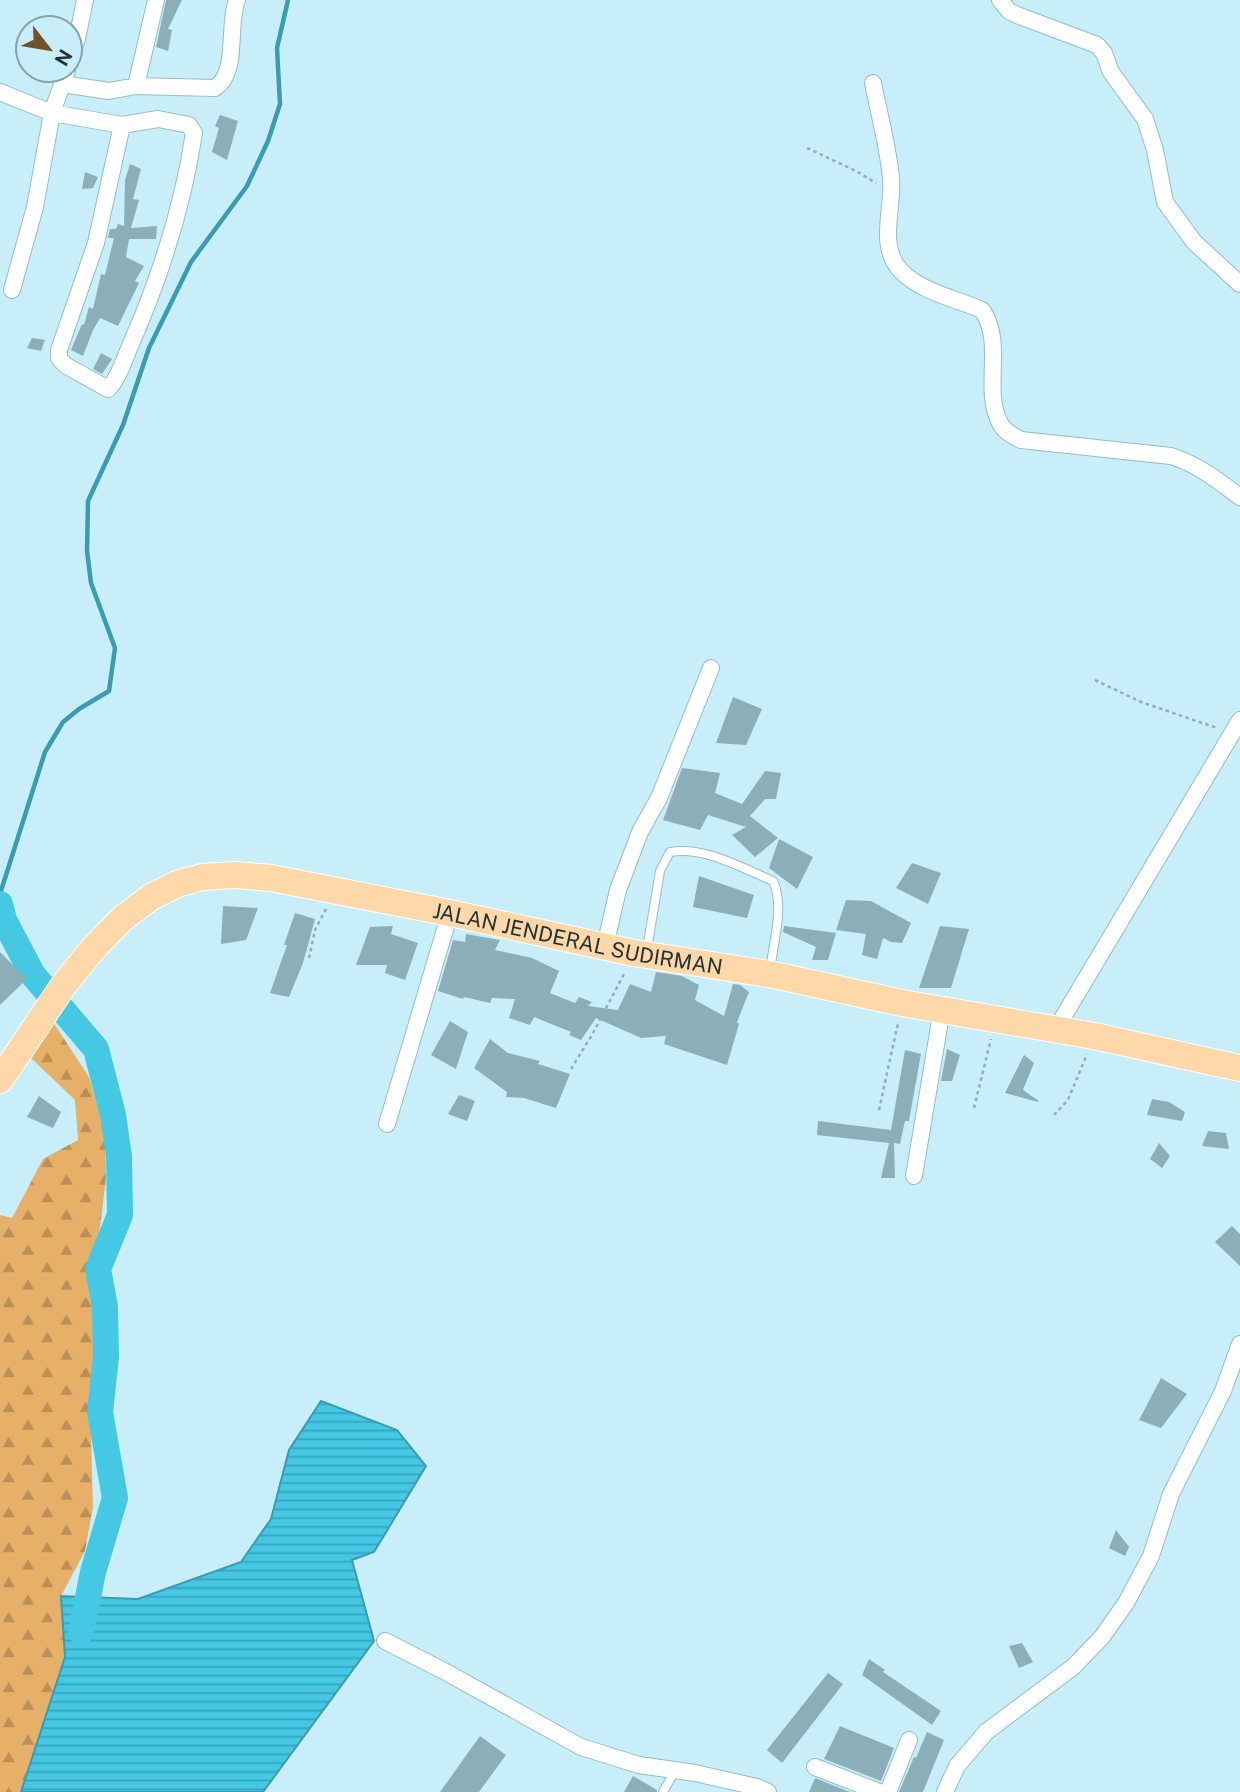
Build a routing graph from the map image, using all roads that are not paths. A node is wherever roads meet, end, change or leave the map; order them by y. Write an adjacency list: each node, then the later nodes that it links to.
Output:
1 (156, 0): 7 (street)
2 (237, 0): 7 (street)
3 (1000, 0): 11 (street)
4 (84, 83): 7 (street)
5 (873, 83): 13 (street)
6 (62, 84): 9 (street)
7 (136, 86)
8 (0, 92): 9 (street)
9 (52, 113): 10 (street); 12 (street)
10 (122, 125): 10 (street)
11 (1240, 284)
12 (12, 289)
13 (1240, 497)
14 (711, 668): 17 (street)
15 (1237, 726): 21 (street)
16 (450, 913): 17 (highway, JALAN JENDERAL SUDIRMAN); 23 (highway, JALAN JENDERAL SUDIRMAN); 24 (street)
17 (605, 946): 18 (highway, JALAN JENDERAL SUDIRMAN)
18 (640, 954): 19 (highway, JALAN JENDERAL SUDIRMAN); 19 (lane)
19 (769, 974): 20 (highway, JALAN JENDERAL SUDIRMAN)
20 (942, 1009): 21 (highway, JALAN JENDERAL SUDIRMAN); 25 (street)
21 (1056, 1029): 22 (highway, JALAN JENDERAL SUDIRMAN)
22 (1240, 1068)
23 (0, 1080)
24 (387, 1124)
25 (914, 1176)
26 (1240, 1344): 35 (street)
27 (385, 1641): 30 (street)
28 (909, 1740): 34 (street)
29 (815, 1767): 33 (street)
30 (675, 1771): 31 (lane); 32 (street)
31 (663, 1792)
32 (768, 1792)
33 (879, 1792)
34 (888, 1792)
35 (945, 1792)

